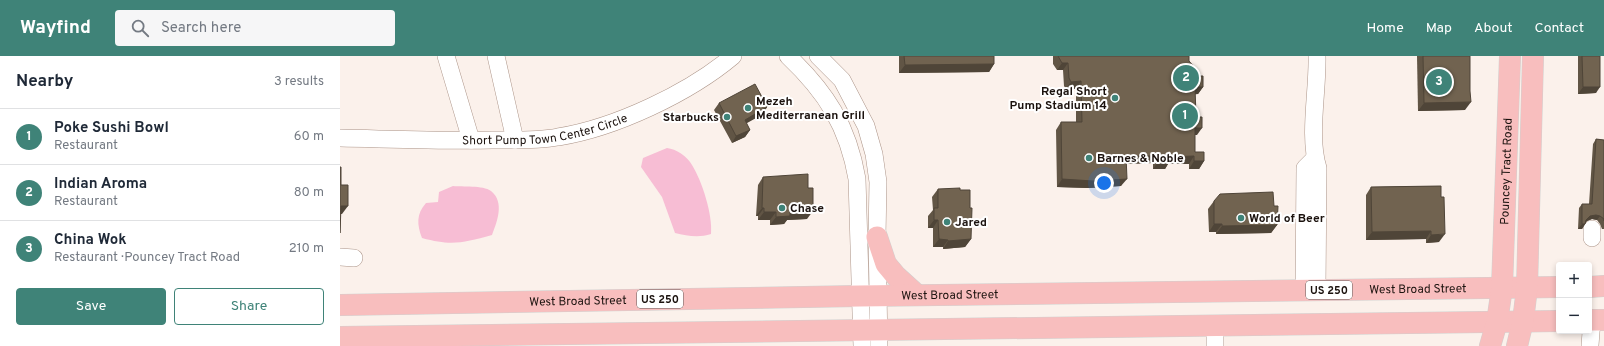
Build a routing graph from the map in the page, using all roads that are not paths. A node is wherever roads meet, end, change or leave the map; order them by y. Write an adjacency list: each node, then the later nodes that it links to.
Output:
1 (446, 56): 10 (street)
2 (496, 56): 11 (street)
3 (733, 56): 11 (street, Short Pump Town Center Circle)
4 (788, 56): 20 (street)
5 (818, 56): 12 (street)
6 (1317, 56): 18 (street)
7 (1510, 56): 16 (main road, Pouncey Tract Road)
8 (1534, 56): 17 (main road, Pouncey Tract Road)
9 (340, 138): 10 (street, Short Pump Town Center Circle)
10 (471, 140): 11 (street, Short Pump Town Center Circle)
11 (515, 140)
12 (877, 236): 19 (main road); 20 (street)
13 (1592, 286): 14 (main road)
14 (1604, 286)
15 (1556, 287): 17 (main road, West Broad Street / US 250)
16 (1502, 288): 17 (main road, West Broad Street / US 250); 18 (main road, West Broad Street / US 250); 25 (main road, Pouncey Tract Road)
17 (1527, 288): 23 (main road, Pouncey Tract Road)
18 (1310, 290): 19 (main road, West Broad Street / US 250)
19 (918, 295): 20 (main road, West Broad Street / US 250)
20 (868, 296): 21 (main road, West Broad Street / US 250); 28 (street)
21 (340, 304)
22 (1595, 320): 30 (street)
23 (1523, 321): 24 (main road); 25 (main road); 33 (main road, Pouncey Tract Road)
24 (1556, 321)
25 (1497, 322): 26 (main road); 32 (main road, Pouncey Tract Road)
26 (1214, 325): 28 (main road); 31 (street)
27 (340, 337): 29 (main road)
28 (870, 338): 29 (main road)
29 (462, 341)
30 (1590, 345)
31 (1215, 346)
32 (1490, 346)
33 (1517, 346)

